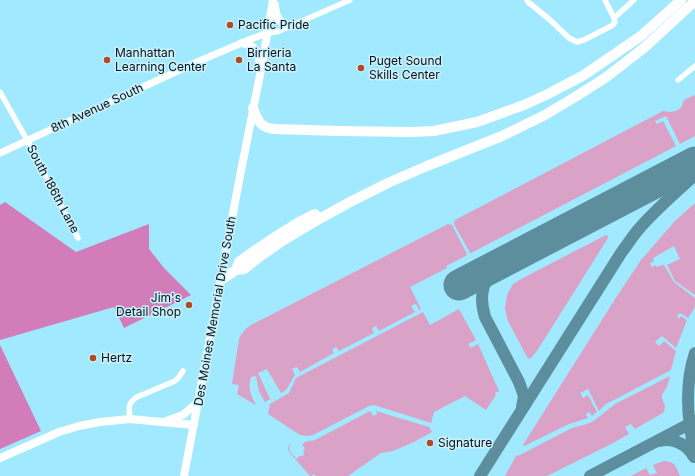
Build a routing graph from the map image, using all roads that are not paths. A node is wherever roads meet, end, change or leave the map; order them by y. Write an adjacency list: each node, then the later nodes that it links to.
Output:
1 (274, 0): 9 (main road); 10 (main road, Des Moines Memorial Drive South)
2 (350, 0): 9 (street, 8th Avenue South)
3 (527, 0): 8 (street)
4 (605, 0): 8 (street)
5 (634, 0): 8 (street)
6 (682, 0): 11 (highway)
7 (695, 1): 21 (highway)
8 (614, 18)
9 (293, 26): 10 (street, 8th Avenue South)
10 (267, 33): 12 (street, 8th Avenue South); 14 (main road, Des Moines Memorial Drive South)
11 (641, 36): 17 (highway); 21 (highway)
12 (242, 43): 14 (main road); 18 (street, 8th Avenue South)
13 (695, 66): 15 (street)
14 (261, 70): 17 (main road, Des Moines Memorial Drive South)
15 (678, 80)
16 (0, 92): 18 (street, South 186th Lane)
17 (254, 108): 22 (main road, Des Moines Memorial Drive South)
18 (27, 140): 19 (street, 8th Avenue South); 20 (street, South 186th Lane)
19 (0, 152)
20 (78, 238)
21 (236, 270): 22 (highway)
22 (221, 280): 24 (main road, Des Moines Memorial Drive South)
23 (183, 371): 25 (street)
24 (198, 402): 26 (main road); 27 (main road, Des Moines Memorial Drive South)
25 (130, 419): 26 (main road); 28 (main road)
26 (163, 422): 27 (main road)
27 (194, 425): 29 (main road, Des Moines Memorial Drive South)
28 (0, 458)
29 (184, 476)

